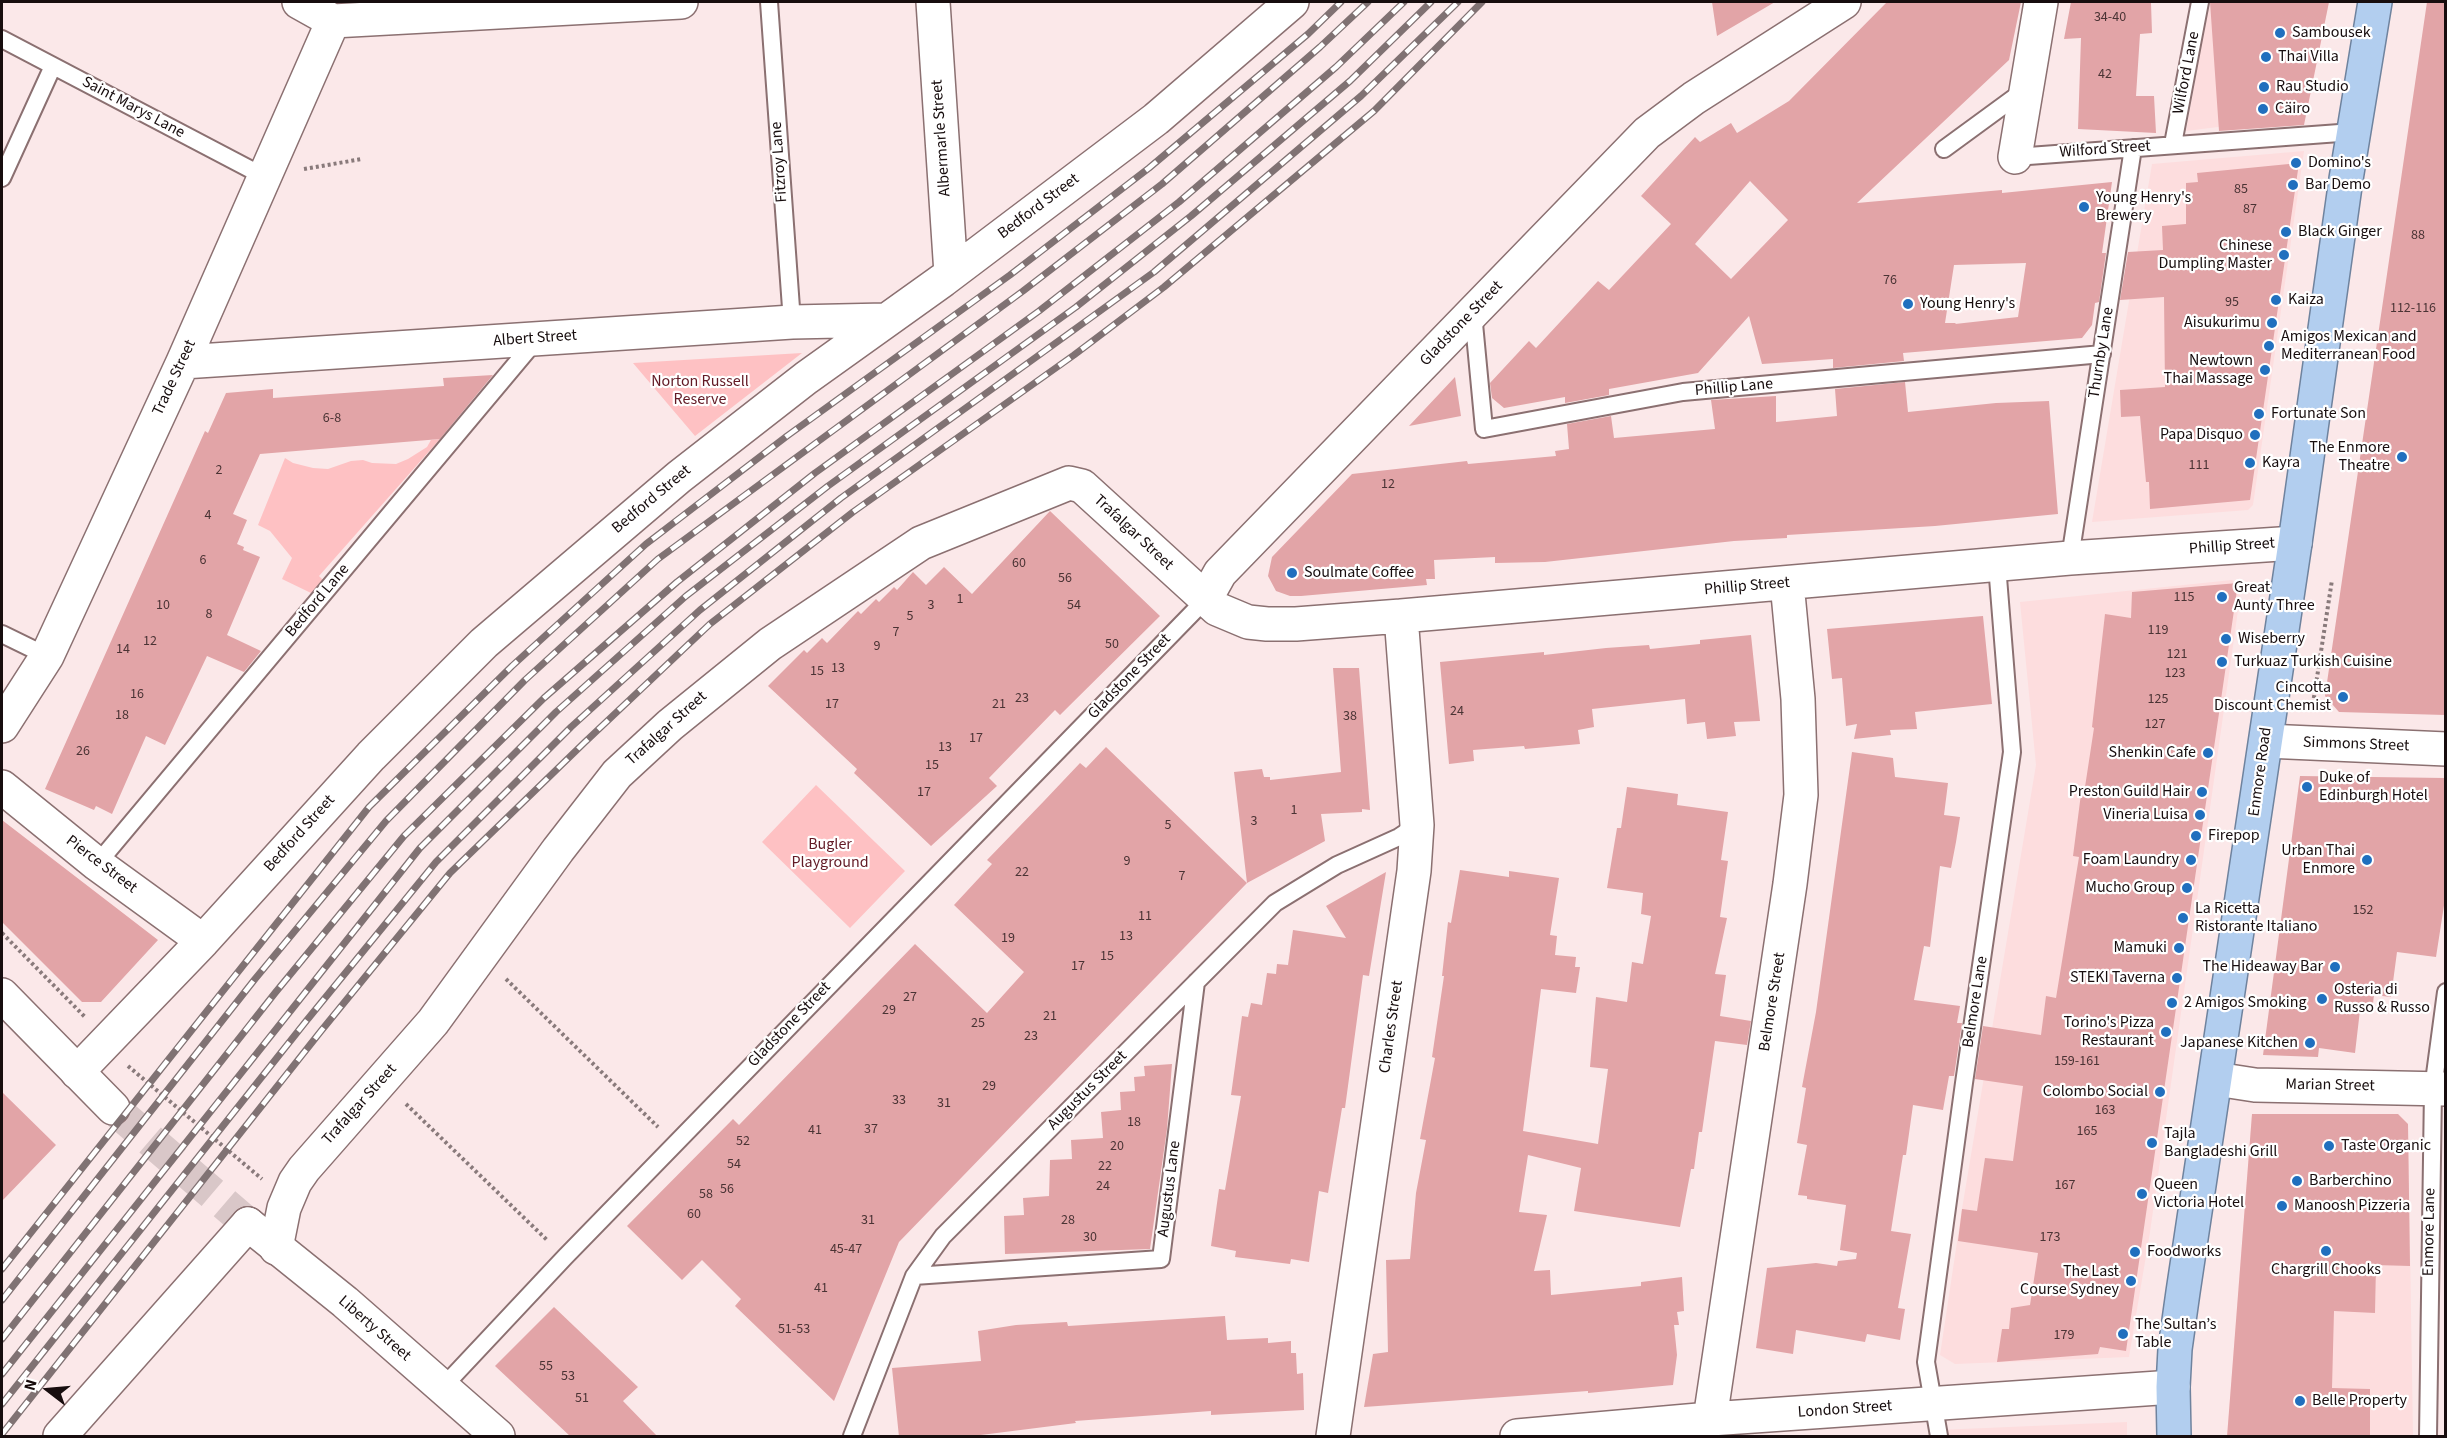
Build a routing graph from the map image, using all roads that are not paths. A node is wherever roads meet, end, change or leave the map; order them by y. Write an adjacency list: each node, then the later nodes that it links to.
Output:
1 (299, 2): 10 (street)
2 (681, 2): 10 (street)
3 (769, 2): 24 (lane, Fitzroy Lane)
4 (933, 2): 21 (street, Albermarle Street)
5 (1292, 2): 21 (street, Bedford Street)
6 (1844, 2): 22 (street, Gladstone Street)
7 (2041, 2): 13 (street, Wilford Street)
8 (2200, 2): 15 (lane, Wilford Lane)
9 (2375, 2): 14 (highway, Enmore Road)
10 (333, 21): 19 (street, Trade Street)
11 (2, 39): 12 (lane, Saint Marys Lane)
12 (53, 66): 19 (lane, Saint Marys Lane); 20 (lane)
13 (2026, 89): 17 (lane); 18 (street, Wilford Street)
14 (2353, 132): 15 (lane, Wilford Street); 28 (highway, Enmore Road)
15 (2173, 144): 16 (lane, Wilford Street)
16 (2133, 148): 18 (lane, Wilford Street); 26 (lane, Thurnby Lane)
17 (1944, 149)
18 (2015, 157)
19 (264, 177): 27 (street, Trade Street)
20 (2, 178)
21 (951, 274): 23 (street, Bedford Street)
22 (1473, 313): 26 (lane, Phillip Lane); 32 (street, Gladstone Street)
23 (886, 320): 24 (street, Albert Street); 42 (street, Bedford Street)
24 (792, 322): 25 (street, Albert Street)
25 (538, 338): 27 (street, Albert Street); 41 (lane, Bedford Lane)
26 (2102, 354): 29 (lane, Thurnby Lane)
27 (183, 362): 35 (street, Trade Street)
28 (2295, 543): 29 (street, Phillip Street); 37 (highway, Enmore Road)
29 (2070, 558): 30 (street, Phillip Street)
30 (1997, 566): 31 (street, Phillip Street); 55 (lane, Belmore Lane)
31 (1787, 583): 33 (street, Phillip Street); 56 (street, Belmore Street)
32 (1205, 600): 33 (street, Phillip Street); 50 (street, Trafalgar Street); 54 (lane, Gladstone Street)
33 (1401, 616): 40 (street, Charles Street)
34 (2, 634): 35 (lane)
35 (47, 656): 36 (street, Trade Street)
36 (2, 726)
37 (2266, 741): 38 (street, Simmons Street); 47 (highway, Enmore Road)
38 (2445, 749)
39 (2, 787): 41 (street, Pierce Street)
40 (1417, 825): 43 (lane, Augustus Street); 60 (street, Charles Street)
41 (97, 864): 42 (street, Pierce Street)
42 (203, 941): 46 (street, Bedford Street)
43 (1196, 982): 51 (lane, Augustus Street); 51 (lane, Augustus Lane)
44 (2445, 992): 48 (lane, Enmore Lane)
45 (2, 995): 46 (street)
46 (77, 1072): 49 (street)
47 (2216, 1079): 48 (street, Marian Street); 53 (highway, Enmore Road)
48 (2439, 1089): 52 (lane, Enmore Lane)
49 (113, 1108)
50 (276, 1248): 54 (street, Liberty Street); 57 (street, Liberty Street)
51 (914, 1276): 59 (lane, Augustus Street)
52 (2437, 1284): 64 (lane, Enmore Lane)
53 (2173, 1387): 55 (street, London Street); 63 (highway, Enmore Road)
54 (442, 1388): 58 (street, Liberty Street)
55 (1933, 1404): 56 (street, London Street); 62 (lane, Belmore Lane)
56 (1710, 1419): 61 (street, London Street)
57 (60, 1437)
58 (498, 1437)
59 (852, 1437)
60 (1333, 1437)
61 (1517, 1437)
62 (1939, 1437)
63 (2174, 1437)
64 (2428, 1437)

